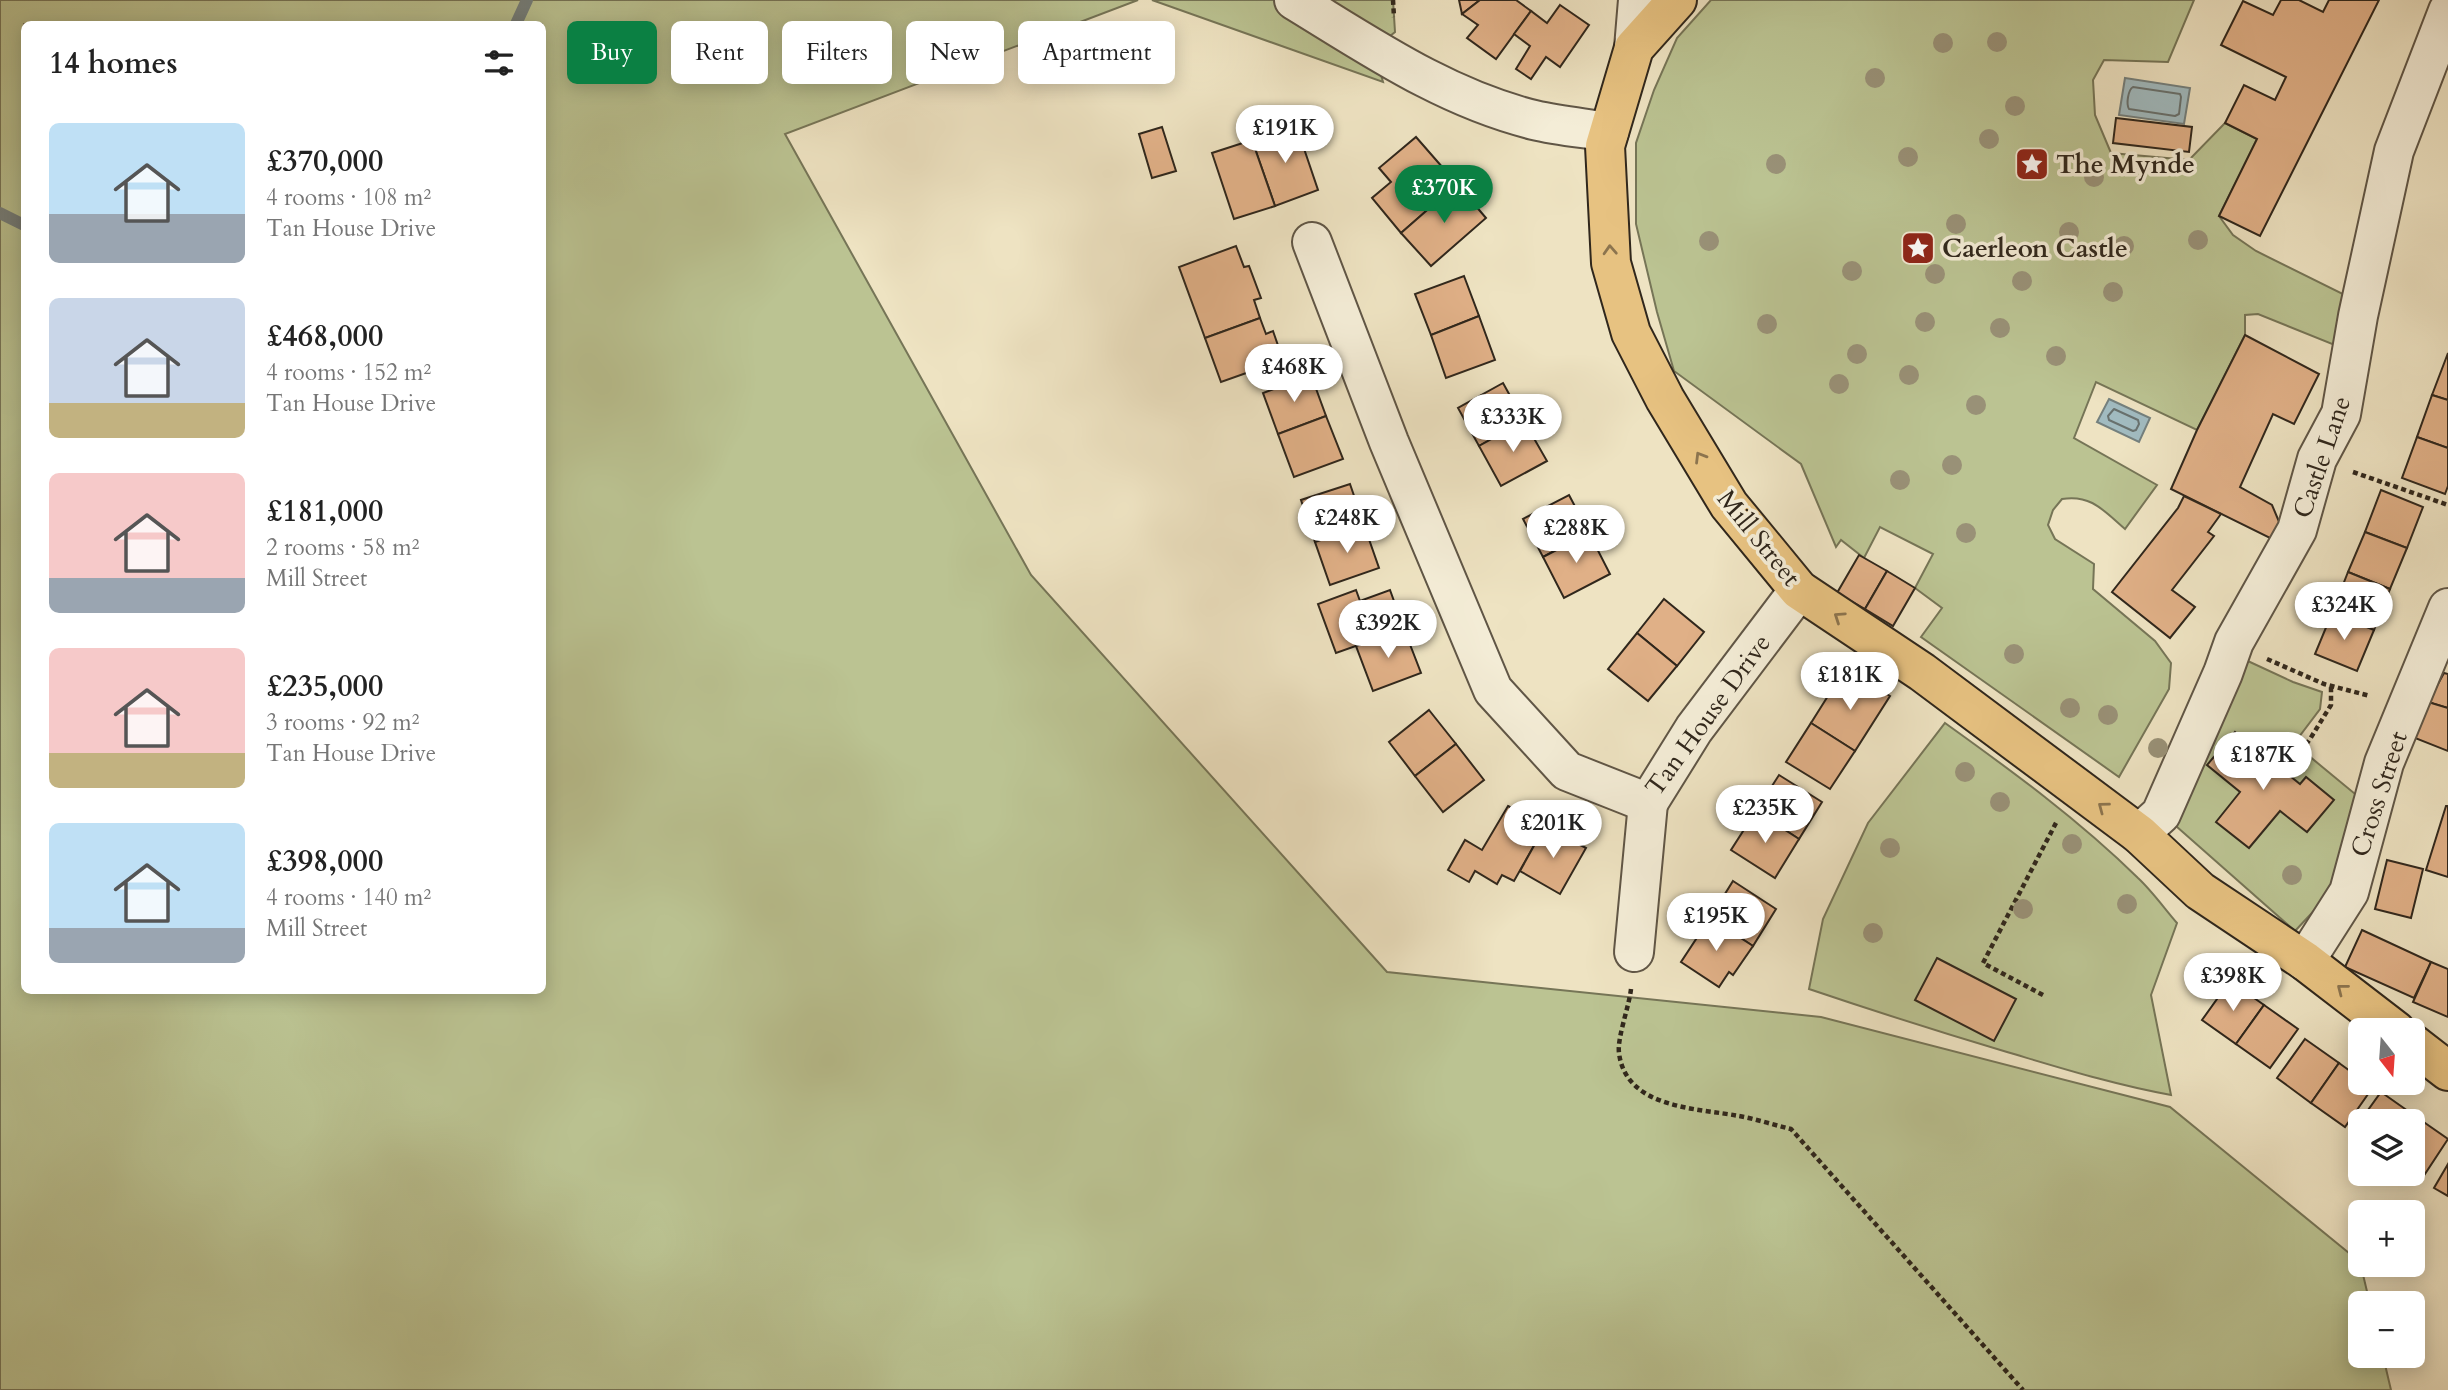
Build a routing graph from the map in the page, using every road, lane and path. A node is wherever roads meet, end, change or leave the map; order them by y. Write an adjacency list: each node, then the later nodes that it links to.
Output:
1 (1294, 0): 6 (street)
2 (1638, 0): 5 (street)
3 (1676, 0): 5 (main road, Mill Street)
4 (2448, 11): 8 (street, Castle Lane)
5 (1634, 48): 6 (main road, Mill Street)
6 (1609, 132): 10 (main road, Mill Street, one-way to 6)
7 (1311, 242): 17 (street, Tan House Drive)
8 (2317, 459): 9 (path); 12 (street, Castle Lane)
9 (2448, 505)
10 (1799, 590): 16 (main road, Mill Street, one-way to 10); 17 (street, Tan House Drive)
11 (2446, 622): 14 (street, Cross Street)
12 (2234, 642): 13 (path); 18 (street, Castle Lane)
13 (2332, 685): 14 (path); 15 (path)
14 (2413, 696): 20 (street, Cross Street)
15 (2286, 772)
16 (2077, 787): 18 (main road, Mill Street, one-way to 16); 21 (path)
17 (1648, 803): 19 (street)
18 (2139, 834): 20 (main road, Mill Street)
19 (1634, 951): 25 (path)
20 (2305, 961): 22 (main road, Mill Street, one-way to 20)
21 (2043, 995)
22 (2379, 1018)
23 (2426, 1054): 24 (main road)
24 (2448, 1071)
25 (2023, 1390)

